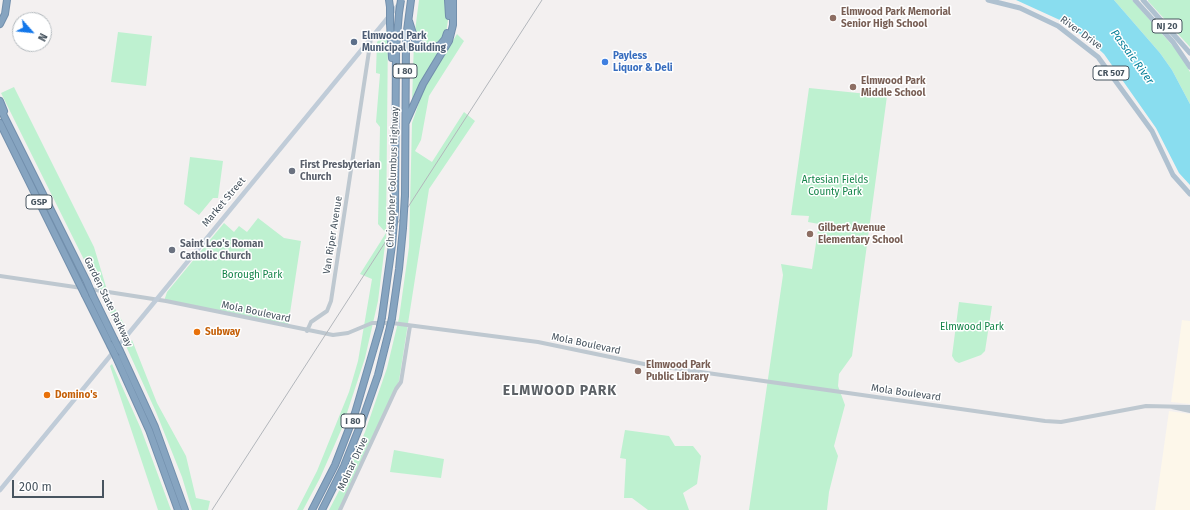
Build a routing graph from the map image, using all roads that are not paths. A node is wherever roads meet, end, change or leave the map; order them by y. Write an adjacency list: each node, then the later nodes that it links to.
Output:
1 (4, 0): 11 (highway)
2 (7, 0): 13 (highway)
3 (389, 0): 21 (highway, bridge)
4 (402, 0): 14 (main road, Market Street); 21 (highway, Christopher Columbus Highway / I 80, bridge)
5 (411, 0): 12 (highway, Christopher Columbus Highway / I 80)
6 (448, 0): 12 (highway)
7 (453, 0): 25 (highway)
8 (988, 0): 27 (main road, River Drive / CR 507)
9 (1135, 0): 15 (main road, NJ 20)
10 (1143, 0): 17 (main road, NJ 20)
11 (0, 16)
12 (408, 18): 25 (highway, Christopher Columbus Highway / I 80)
13 (0, 24)
14 (371, 38): 16 (main road, Market Street); 18 (street, Van Riper Avenue)
15 (1173, 42): 19 (main road); 20 (main road, NJ 20)
16 (361, 50): 18 (street); 29 (main road, Market Street)
17 (1190, 53)
18 (369, 56): 31 (street, Van Riper Avenue)
19 (1190, 61)
20 (1190, 67)
21 (396, 93): 38 (highway, Christopher Columbus Highway / I 80, bridge)
22 (0, 101): 26 (highway)
23 (0, 108): 26 (highway, Garden State Parkway / GSP)
24 (0, 123): 36 (highway, Garden State Parkway / GSP, bridge)
25 (405, 124): 39 (highway, Christopher Columbus Highway / I 80, bridge)
26 (16, 142): 37 (highway, Garden State Parkway / GSP, bridge)
27 (1190, 194)
28 (0, 276): 29 (street, Mola Boulevard)
29 (156, 299): 31 (street, Mola Boulevard); 35 (main road, Market Street)
30 (410, 326): 31 (street, Mola Boulevard); 32 (street, Mola Boulevard); 40 (street, Molnar Drive)
31 (307, 331)
32 (1172, 407): 33 (street, Mola Boulevard); 34 (street, Mola Boulevard)
33 (1190, 407)
34 (1190, 411)
35 (0, 490)
36 (178, 510)
37 (185, 510)
38 (312, 510)
39 (322, 510)
40 (340, 510)

